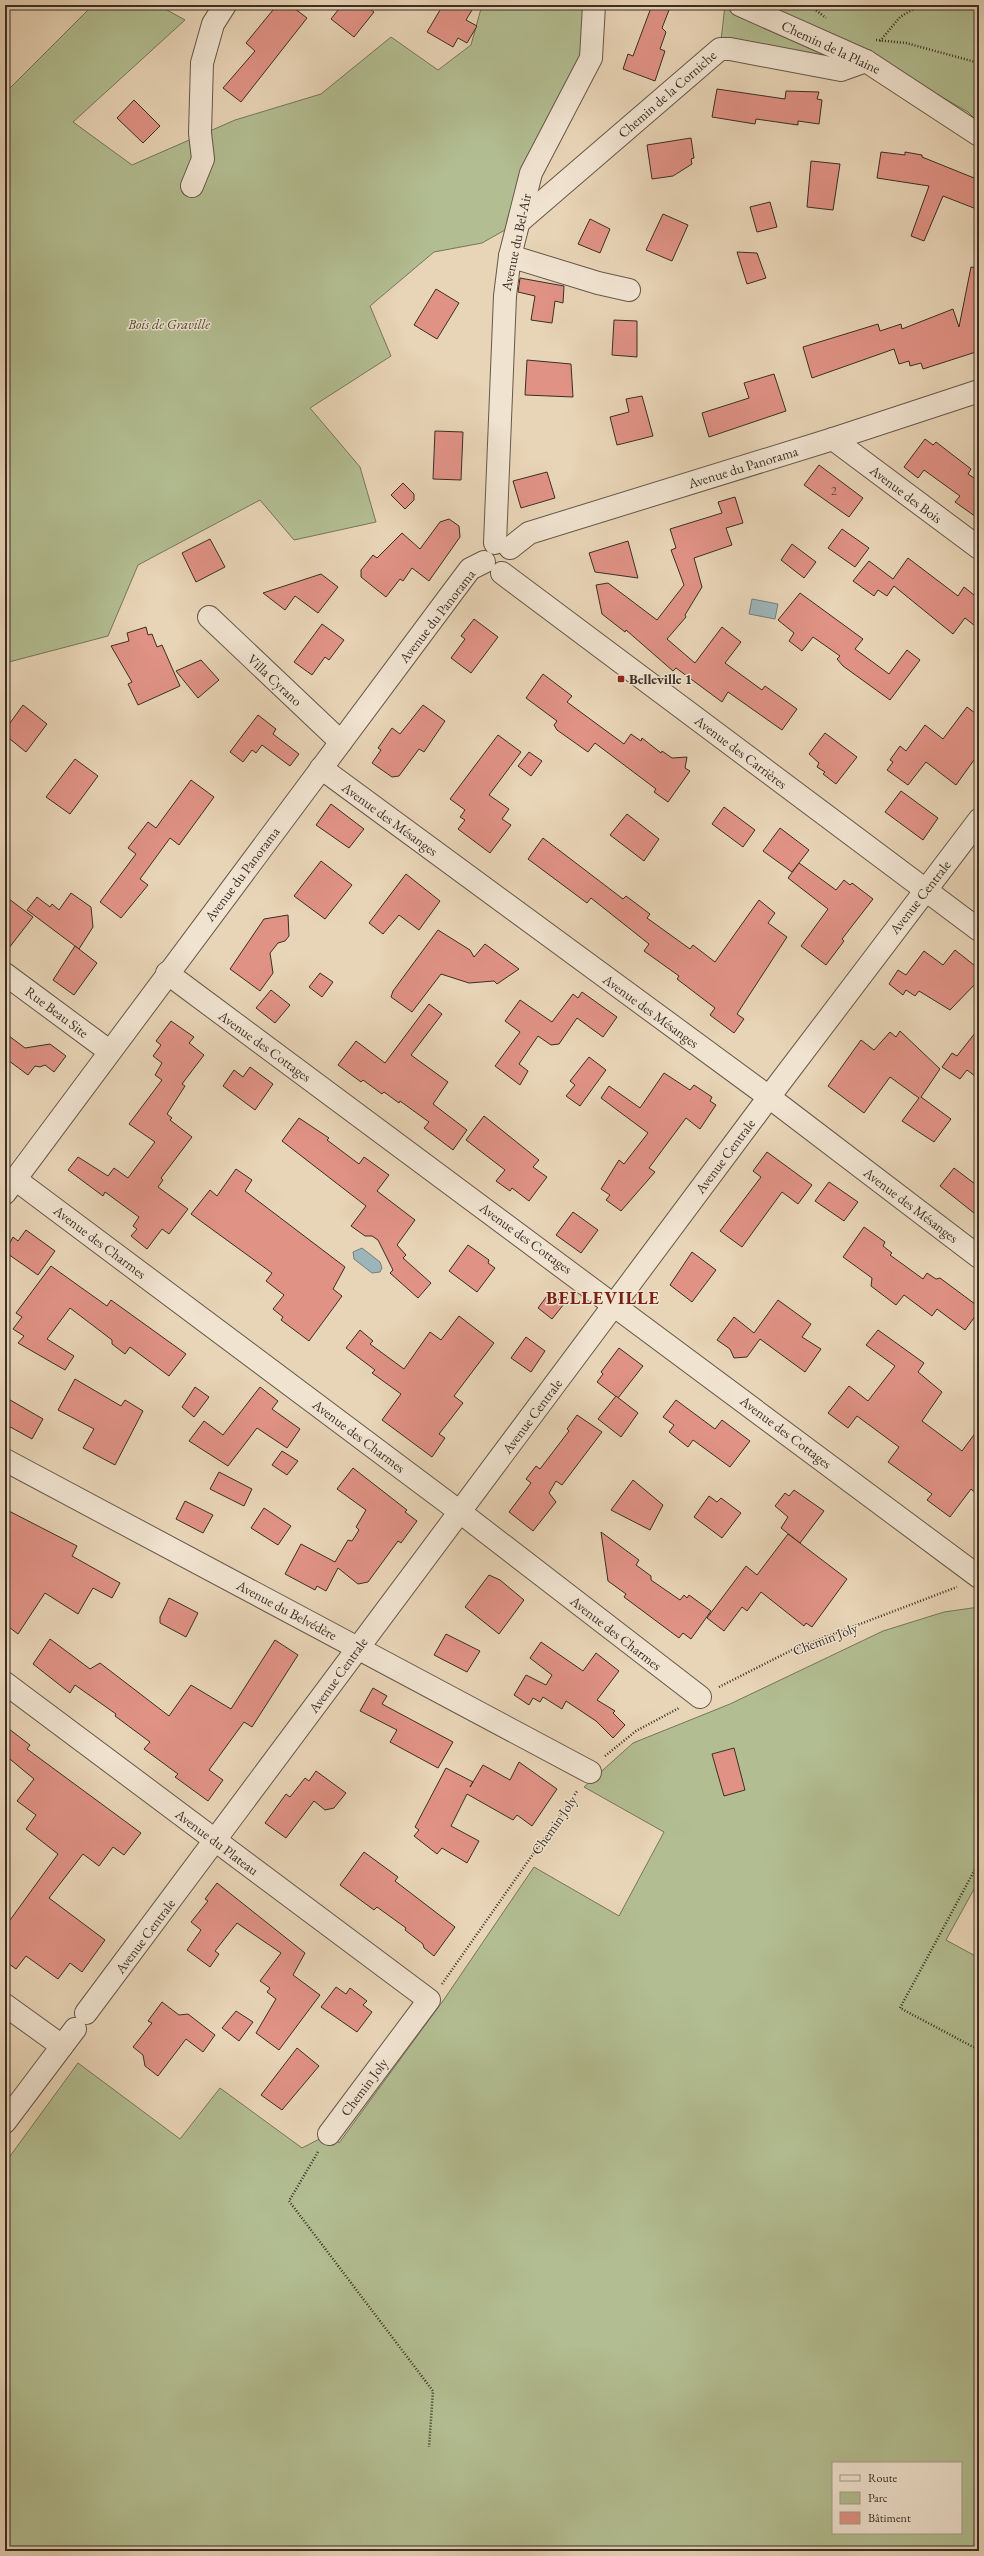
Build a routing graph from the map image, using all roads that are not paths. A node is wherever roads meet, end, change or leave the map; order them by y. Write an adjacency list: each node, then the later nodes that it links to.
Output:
1 (225, 5): 6 (street)
2 (594, 5): 7 (street, Avenue du Bel-Air)
3 (740, 5): 4 (street, Chemin de la Plaine)
4 (866, 61): 5 (street, Chemin de la Plaine); 7 (street, Chemin de la Corniche)
5 (979, 135)
6 (192, 186)
7 (519, 222): 8 (street, Avenue du Bel-Air)
8 (510, 256): 9 (street); 12 (street, Avenue du Bel-Air)
9 (629, 290)
10 (979, 391): 11 (street, Avenue du Panorama)
11 (833, 439): 12 (street, Avenue du Panorama); 13 (street, Avenue des Bois)
12 (503, 545): 14 (street); 15 (street)
13 (979, 548)
14 (484, 562): 15 (street); 17 (street, Avenue du Panorama)
15 (502, 573): 20 (street, Avenue des Carrières)
16 (209, 617): 17 (street, Villa Cyrano)
17 (341, 742): 18 (street, Avenue du Panorama)
18 (321, 768): 23 (street, Avenue du Panorama); 25 (street, Avenue des Mésanges)
19 (979, 820): 20 (street, Avenue Centrale)
20 (925, 890): 21 (street, Avenue des Carrières); 25 (street, Avenue Centrale)
21 (979, 930)
22 (5, 974): 24 (street, Rue Beau Site)
23 (167, 974): 24 (street, Avenue du Panorama); 28 (street, Avenue des Cottages)
24 (109, 1051): 26 (street, Avenue du Panorama)
25 (769, 1097): 27 (street, Avenue des Mésanges); 28 (street, Avenue Centrale)
26 (10, 1186): 30 (street, Avenue des Charmes)
27 (979, 1257)
28 (615, 1304): 30 (street, Avenue Centrale); 31 (street, Avenue des Cottages)
29 (5, 1460): 32 (street, Avenue du Belvédère)
30 (460, 1512): 32 (street, Avenue Centrale); 34 (street, Avenue des Charmes)
31 (971, 1581)
32 (358, 1647): 35 (street, Avenue du Belvédère); 36 (street, Avenue Centrale)
33 (5, 1683): 36 (street, Avenue du Plateau)
34 (700, 1696)
35 (590, 1772)
36 (216, 1841): 37 (street, Avenue du Plateau); 39 (street, Avenue Centrale)
37 (429, 2000): 41 (street, Chemin Joly)
38 (5, 2005): 39 (street)
39 (62, 2046): 40 (street, Avenue Centrale)
40 (5, 2122)
41 (328, 2134)

